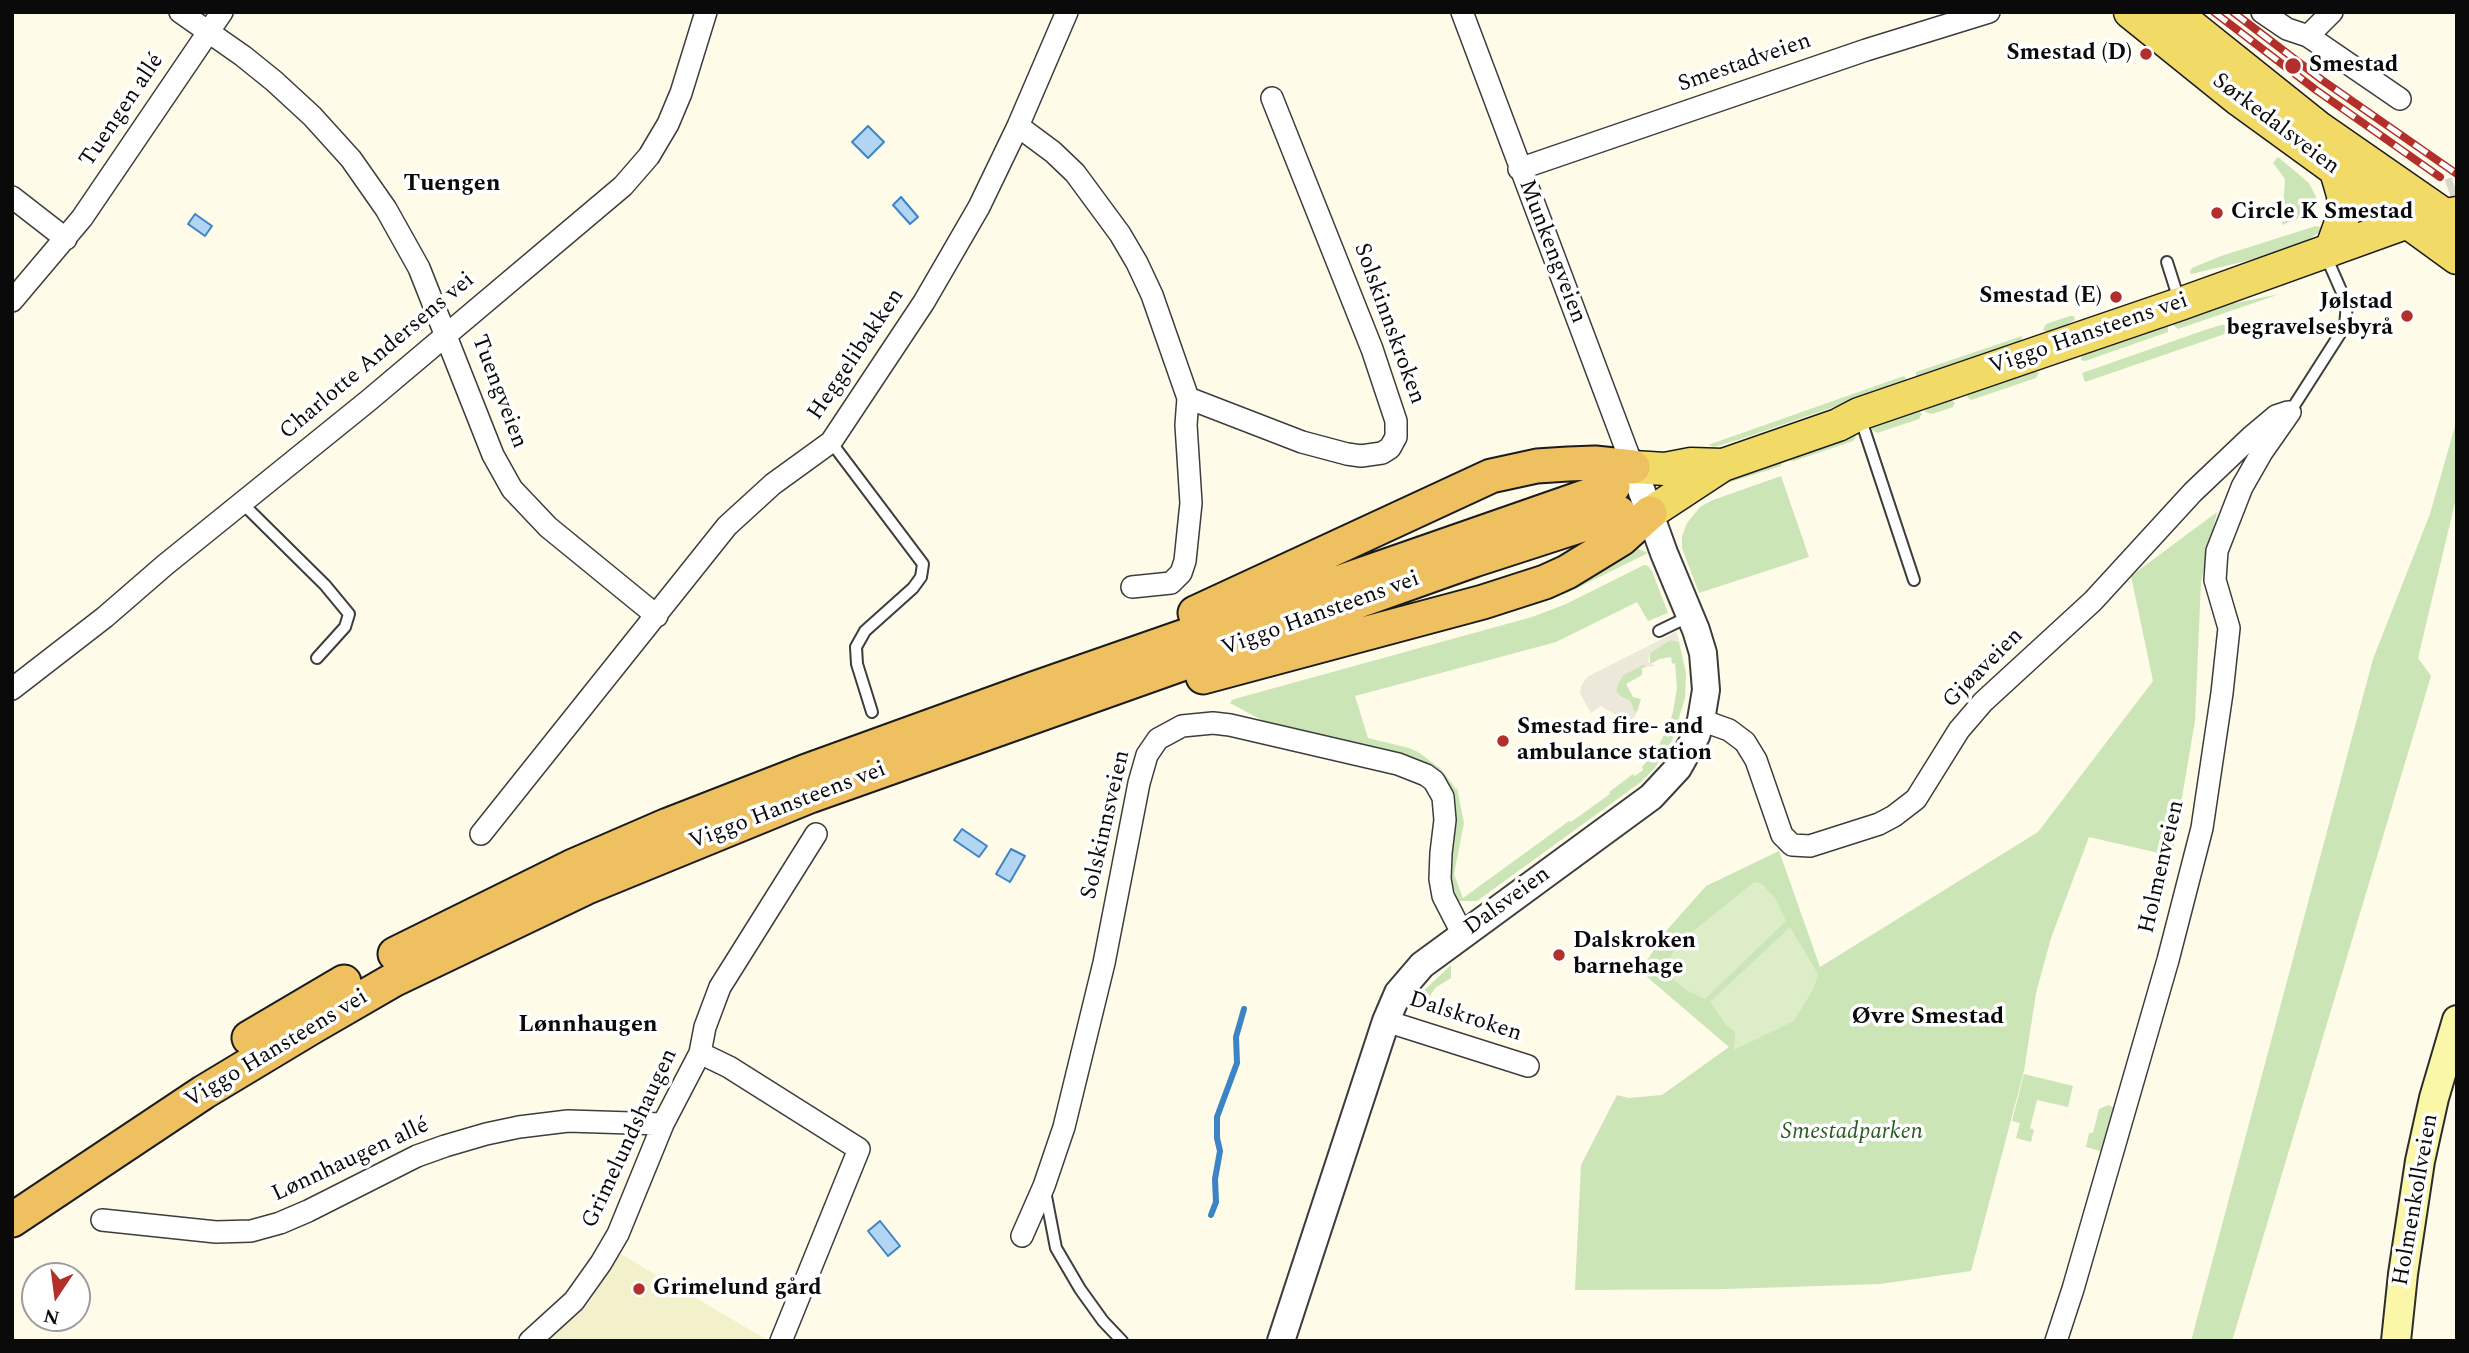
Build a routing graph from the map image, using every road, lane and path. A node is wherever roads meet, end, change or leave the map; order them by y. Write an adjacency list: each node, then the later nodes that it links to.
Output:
1 (180, 12): 11 (street, Tuengveien)
2 (222, 12): 11 (street, Tuengen allé)
3 (706, 12): 27 (street, Charlotte Andersens vei)
4 (1067, 12): 15 (street, Heggelibakken)
5 (1462, 12): 16 (street, Munkengveien)
6 (1989, 12): 16 (street, Smestadveien)
7 (2130, 12): 17 (main road, Sørkedalsveien)
8 (2174, 12): 19 (main road, Sørkedalsveien)
9 (2262, 12): 12 (street)
10 (2332, 12): 12 (street)
11 (210, 32): 21 (street, Tuengen allé); 27 (street, Tuengveien)
12 (2308, 36): 14 (street)
13 (1272, 98): 28 (street, Solskinnskroken)
14 (2400, 99)
15 (1018, 126): 28 (street); 31 (street, Heggelibakken)
16 (1519, 169): 33 (street, Munkengveien)
17 (2336, 171): 20 (main road, Sørkedalsveien); 24 (main road)
18 (12, 197): 21 (street)
19 (2453, 217): 20 (main road, Viggo Hansteens vei)
20 (2407, 222): 22 (main road, Sørkedalsveien); 24 (main road, Viggo Hansteens vei)
21 (66, 239): 25 (street, Tuengen allé)
22 (2457, 258)
23 (2167, 262): 26 (lane)
24 (2333, 266): 26 (main road, Viggo Hansteens vei); 29 (lane)
25 (12, 301)
26 (2180, 304): 30 (main road, Viggo Hansteens vei)
27 (447, 335): 34 (street, Charlotte Andersens vei); 37 (street, Tuengveien)
28 (1188, 398): 36 (street)
29 (2290, 412): 44 (street, Gjøaveien); 63 (street, Holmenveien)
30 (1859, 415): 32 (main road, Viggo Hansteens vei); 35 (lane)
31 (831, 442): 37 (street, Heggelibakken); 43 (lane)
32 (1723, 465): 33 (main road, Viggo Hansteens vei); 33 (main road, Viggo Hansteens vei)
33 (1631, 494): 38 (street, Dalsveien); 41 (highway, Viggo Hansteens vei); 41 (highway); 45 (highway, Viggo Hansteens vei); 45 (highway)
34 (242, 502): 40 (lane); 42 (street, Charlotte Andersens vei)
35 (1914, 580)
36 (1132, 587)
37 (657, 616): 46 (street, Heggelibakken)
38 (1690, 616): 39 (lane); 44 (street, Dalsveien)
39 (1659, 631)
40 (317, 658)
41 (1036, 688): 55 (highway, Viggo Hansteens vei)
42 (12, 689)
43 (872, 712)
44 (1701, 720): 48 (street, Dalsveien)
45 (991, 732): 56 (highway, Viggo Hansteens vei)
46 (481, 834)
47 (816, 834): 51 (street, Grimelundshaugen)
48 (1463, 935): 50 (street, Dalsveien); 54 (street, Solskinnsveien)
49 (2457, 1020): 64 (main road, Holmenkollveien)
50 (1386, 1021): 52 (street, Dalskroken); 62 (street, Dalsveien)
51 (700, 1053): 53 (street, Grimelundshaugen); 60 (street)
52 (1528, 1066)
53 (663, 1124): 57 (street, Lønnhaugen allé); 59 (street, Grimelundshaugen)
54 (1044, 1186): 58 (street, Solskinnsveien); 61 (lane)
55 (12, 1193)
56 (12, 1220)
57 (102, 1220)
58 (1022, 1236)
59 (530, 1341)
60 (781, 1341)
61 (1122, 1341)
62 (1281, 1341)
63 (2056, 1341)
64 (2396, 1341)

